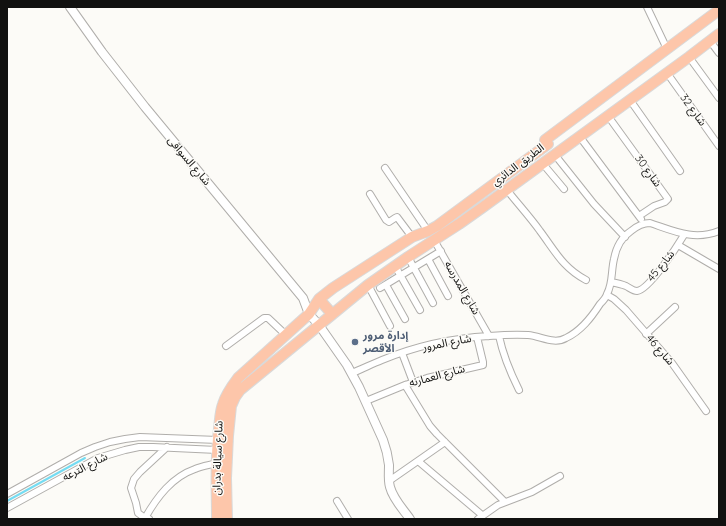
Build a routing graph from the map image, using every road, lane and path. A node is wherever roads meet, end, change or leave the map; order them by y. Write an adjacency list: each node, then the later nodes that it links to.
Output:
1 (70, 7): 48 (street, شارع السواقى)
2 (647, 7): 6 (street)
3 (719, 10): 6 (main road, الطريق الدائري)
4 (719, 34): 5 (main road, الطريق الدائري)
5 (710, 42): 7 (street); 8 (main road, الطريق الدائري)
6 (667, 49): 10 (main road, الطريق الدائري)
7 (719, 53)
8 (689, 57): 9 (main road, الطريق الدائري); 12 (street)
9 (667, 73): 11 (main road, الطريق الدائري); 15 (street, شارع 32)
10 (624, 82): 11 (main road); 25 (main road, الطريق الدائري)
11 (632, 98): 13 (main road, الطريق الدائري); 19 (street)
12 (719, 98)
13 (608, 116): 14 (main road, الطريق الدائري); 23 (street, شارع 30)
14 (580, 137): 16 (main road, الطريق الدائري); 23 (street)
15 (719, 146)
16 (555, 155): 17 (main road, الطريق الدائري); 29 (street)
17 (543, 164): 20 (main road, الطريق الدائري); 21 (street)
18 (385, 168): 25 (street)
19 (680, 171)
20 (506, 190): 30 (main road, الطريق الدائري); 39 (street)
21 (564, 190)
22 (370, 194): 28 (street)
23 (639, 216): 24 (street)
24 (644, 223): 27 (street); 29 (street)
25 (428, 231): 28 (main road, الطريق الدائري)
26 (719, 231): 27 (street)
27 (684, 235): 31 (street, شارع 45)
28 (412, 237): 44 (main road, الطريق الدائري)
29 (624, 237): 40 (street, شارع المرور)
30 (434, 240): 32 (street, شارع المدرسه); 33 (main road, الطريق الدائري)
31 (678, 246): 37 (street); 40 (street, شارع 45)
32 (441, 251): 34 (street); 55 (street, شارع المدرسه)
33 (408, 257): 35 (main road, الطريق الدائري); 36 (street)
34 (428, 259): 36 (street); 43 (street)
35 (395, 266): 38 (street); 41 (main road, الطريق الدائري)
36 (414, 268): 38 (street); 45 (street)
37 (719, 269)
38 (401, 276): 47 (street); 50 (street)
39 (586, 280)
40 (611, 282): 42 (street, شارع المرور)
41 (368, 285): 49 (main road, الطريق الدائري); 52 (street)
42 (607, 295): 53 (street, شارع 46); 56 (street, شارع المرور)
43 (448, 296)
44 (319, 299): 48 (main road, الطريق الدائري); 49 (main road)
45 (433, 303)
46 (675, 307): 53 (street)
47 (420, 310)
48 (309, 314): 51 (street, شارع السواقى); 54 (main road, شارع سيالة بدران)
49 (332, 314): 51 (main road, الطريق الدائري)
50 (406, 319)
51 (319, 325): 60 (street, شارع السواقى); 80 (main road, شارع سيالة بدران)
52 (390, 326)
53 (646, 334): 65 (street, شارع 46)
54 (286, 335): 58 (street); 67 (main road, شارع سيالة بدران)
55 (489, 336): 56 (street, شارع المرور); 57 (street, شارع المرور)
56 (499, 336): 63 (street)
57 (477, 337): 59 (street, شارع المرور); 61 (street, شارع العمارنه)
58 (226, 346)
59 (402, 354): 60 (street, شارع المرور); 61 (street)
60 (352, 373): 64 (street, شارع السواقى)
61 (413, 382): 62 (street, شارع العمارنه)
62 (405, 385): 64 (street, شارع العمارنه); 66 (street)
63 (520, 390)
64 (366, 401): 72 (street, شارع السواقى)
65 (706, 411)
66 (445, 442): 69 (street); 75 (street)
67 (217, 445): 68 (street, شارع الترعه); 70 (main road, شارع سيالة بدران); 73 (street, شارع الترعه)
68 (167, 447): 76 (street, شارع الترعه); 78 (street)
69 (418, 461): 72 (street); 77 (street)
70 (216, 463): 78 (street); 79 (main road, شارع سيالة بدران)
71 (560, 476): 75 (street)
72 (389, 481): 82 (street)
73 (7, 494)
74 (337, 501): 81 (street)
75 (505, 502): 77 (street)
76 (7, 508)
77 (482, 516): 83 (street)
78 (147, 518)
79 (217, 519)
80 (227, 519)
81 (348, 519)
82 (410, 519)
83 (490, 519)

